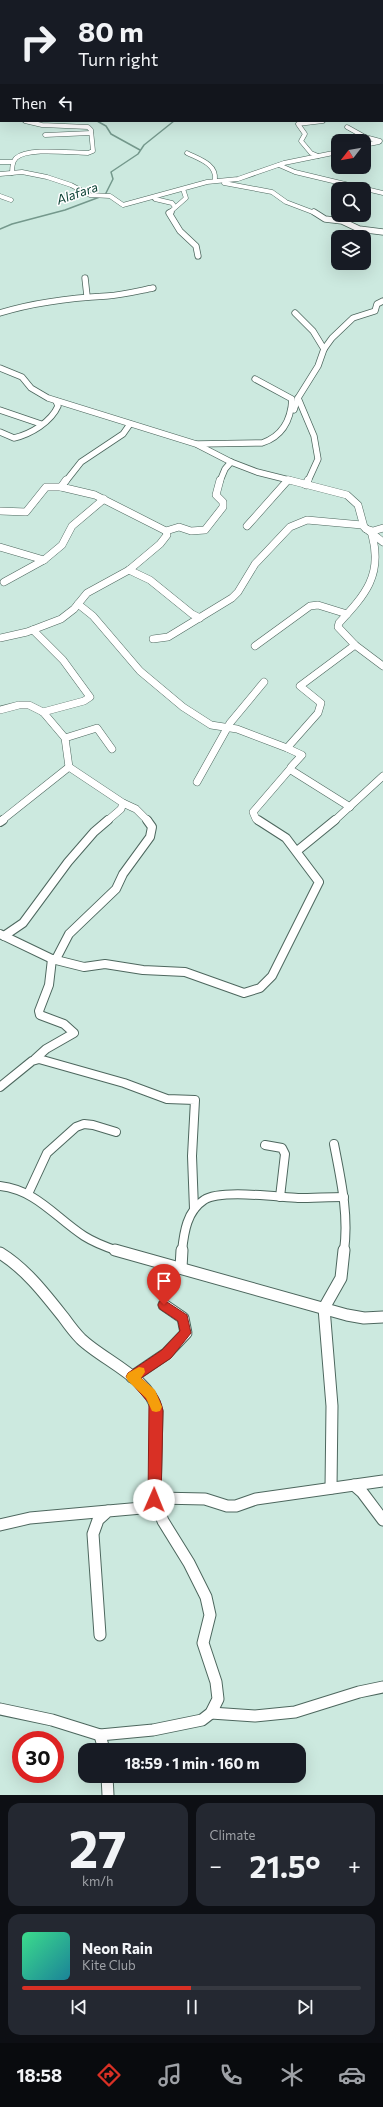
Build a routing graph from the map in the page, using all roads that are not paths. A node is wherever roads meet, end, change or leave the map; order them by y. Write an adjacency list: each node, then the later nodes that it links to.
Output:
1 (29, 122): 4 (street)
2 (315, 122): 10 (street)
3 (347, 127): 6 (street)
4 (91, 133): 5 (street); 12 (street)
5 (45, 135)
6 (381, 141): 7 (street)
7 (371, 144)
8 (187, 153): 16 (street)
9 (331, 153): 10 (street)
10 (319, 156): 13 (street)
11 (0, 162): 12 (street)
12 (13, 162): 14 (street)
13 (279, 165): 16 (street); 19 (street)
14 (12, 172): 15 (street); 21 (street)
15 (0, 174)
16 (215, 180): 17 (street)
17 (207, 182): 18 (street); 24 (street)
18 (183, 189): 21 (street); 23 (street)
19 (383, 193)
20 (0, 196): 22 (street)
21 (146, 199): 23 (street)
22 (11, 200)
23 (175, 207): 25 (street)
24 (383, 232)
25 (198, 256)
26 (85, 278): 28 (street)
27 (153, 288): 28 (street)
28 (87, 296): 30 (street)
29 (383, 301): 32 (street)
30 (0, 313)
31 (295, 314): 32 (street)
32 (324, 349): 35 (street)
33 (0, 368): 36 (street)
34 (255, 379): 40 (street)
35 (298, 398): 40 (street); 45 (street)
36 (56, 401): 38 (street); 39 (street)
37 (0, 410): 38 (street)
38 (41, 424): 41 (street)
39 (130, 424): 42 (street); 46 (street)
40 (286, 424): 42 (street)
41 (0, 432)
42 (196, 444): 43 (street)
43 (231, 462): 44 (street); 52 (street)
44 (288, 480): 45 (street); 49 (street)
45 (306, 485): 50 (street)
46 (61, 487): 47 (street); 48 (street)
47 (104, 499): 52 (street); 56 (street)
48 (0, 511)
49 (247, 526)
50 (364, 527): 51 (street); 53 (street); 61 (street)
51 (383, 528)
52 (166, 531): 57 (street)
53 (372, 535): 54 (street); 60 (street)
54 (383, 542)
55 (0, 547): 56 (street)
56 (44, 560): 58 (street)
57 (129, 570): 59 (street); 61 (street)
58 (4, 582)
59 (78, 604): 62 (street); 71 (street)
60 (347, 614): 65 (street); 66 (street)
61 (200, 618): 64 (street)
62 (33, 630): 63 (street); 70 (street)
63 (0, 638)
64 (154, 639)
65 (355, 645): 67 (street); 73 (street)
66 (255, 646)
67 (383, 666)
68 (264, 682): 71 (street)
69 (0, 710): 70 (street)
70 (43, 712): 72 (street)
71 (228, 727): 73 (street); 78 (street)
72 (65, 738): 74 (street); 75 (street)
73 (287, 748): 76 (street)
74 (112, 749)
75 (69, 766): 79 (street); 81 (street)
76 (290, 769): 80 (street); 82 (street)
77 (383, 776): 80 (street)
78 (197, 782)
79 (123, 803): 83 (street); 84 (street)
80 (350, 807): 82 (street)
81 (0, 822)
82 (297, 851): 84 (street)
83 (2, 935): 84 (street)
84 (54, 959): 85 (street)
85 (35, 1059): 86 (street); 94 (street)
86 (0, 1087)
87 (116, 1132): 91 (street)
88 (334, 1144): 93 (street)
89 (265, 1145): 92 (street)
90 (0, 1186): 91 (street)
91 (28, 1194): 96 (street)
92 (280, 1197): 93 (street); 94 (street)
93 (344, 1197): 98 (street)
94 (194, 1209): 96 (street)
95 (1, 1256): 100 (street)
96 (181, 1268): 98 (street)
97 (164, 1305): 100 (street)
98 (324, 1308): 99 (street); 103 (street)
99 (383, 1317)
100 (132, 1377): 104 (street)
101 (383, 1481): 102 (street)
102 (354, 1485): 103 (street); 106 (street)
103 (331, 1488): 104 (street)
104 (154, 1500): 105 (street); 111 (street)
105 (108, 1511): 107 (street); 108 (street)
106 (383, 1520)
107 (0, 1524)
108 (100, 1635)
109 (383, 1687): 111 (street)
110 (0, 1709): 112 (street)
111 (211, 1713): 112 (street)
112 (100, 1735): 113 (street)
113 (102, 1743)
114 (107, 1783): 115 (street)
115 (108, 1795)

